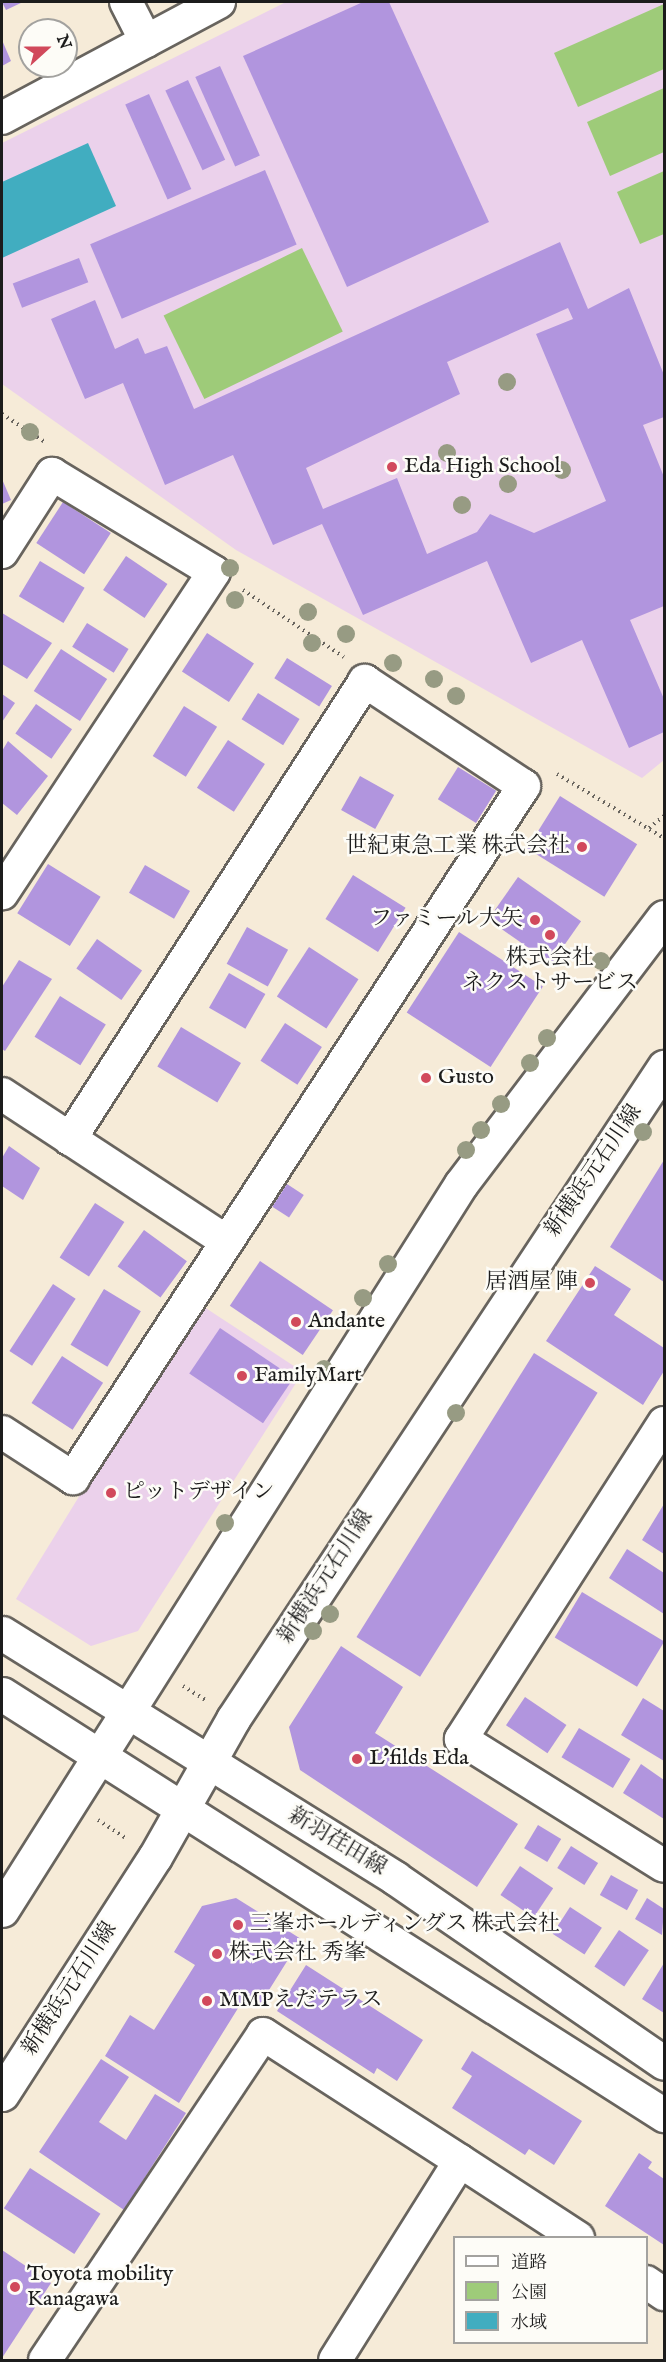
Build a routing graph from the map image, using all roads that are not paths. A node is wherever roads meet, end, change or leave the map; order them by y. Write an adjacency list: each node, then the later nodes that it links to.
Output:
1 (126, 2): 3 (street)
2 (219, 2): 3 (street)
3 (146, 40): 4 (street)
4 (2, 118)
5 (2, 552): 6 (street)
6 (2, 893)
7 (664, 917): 16 (street)
8 (664, 1067): 18 (street, 新横浜元石川線)
9 (2, 1094): 10 (street)
10 (70, 1139): 11 (street); 11 (street)
11 (227, 1242): 13 (street)
12 (664, 1423): 20 (street)
13 (2, 1432)
14 (2, 1633): 16 (street, 新羽荏田線)
15 (2, 1694): 17 (street)
16 (129, 1710): 17 (street); 18 (street, 新羽荏田線)
17 (98, 1758): 19 (street); 21 (street)
18 (209, 1761): 19 (street, 新横浜元石川線); 22 (street, 新羽荏田線)
19 (182, 1811): 23 (street, 新横浜元石川線); 24 (street)
20 (664, 1866)
21 (2, 1910)
22 (664, 2063)
23 (2, 2094)
24 (664, 2115)
25 (460, 2161): 26 (street); 29 (street); 30 (street)
26 (575, 2236)
27 (648, 2283): 28 (street)
28 (664, 2294)
29 (45, 2361)
30 (334, 2361)

